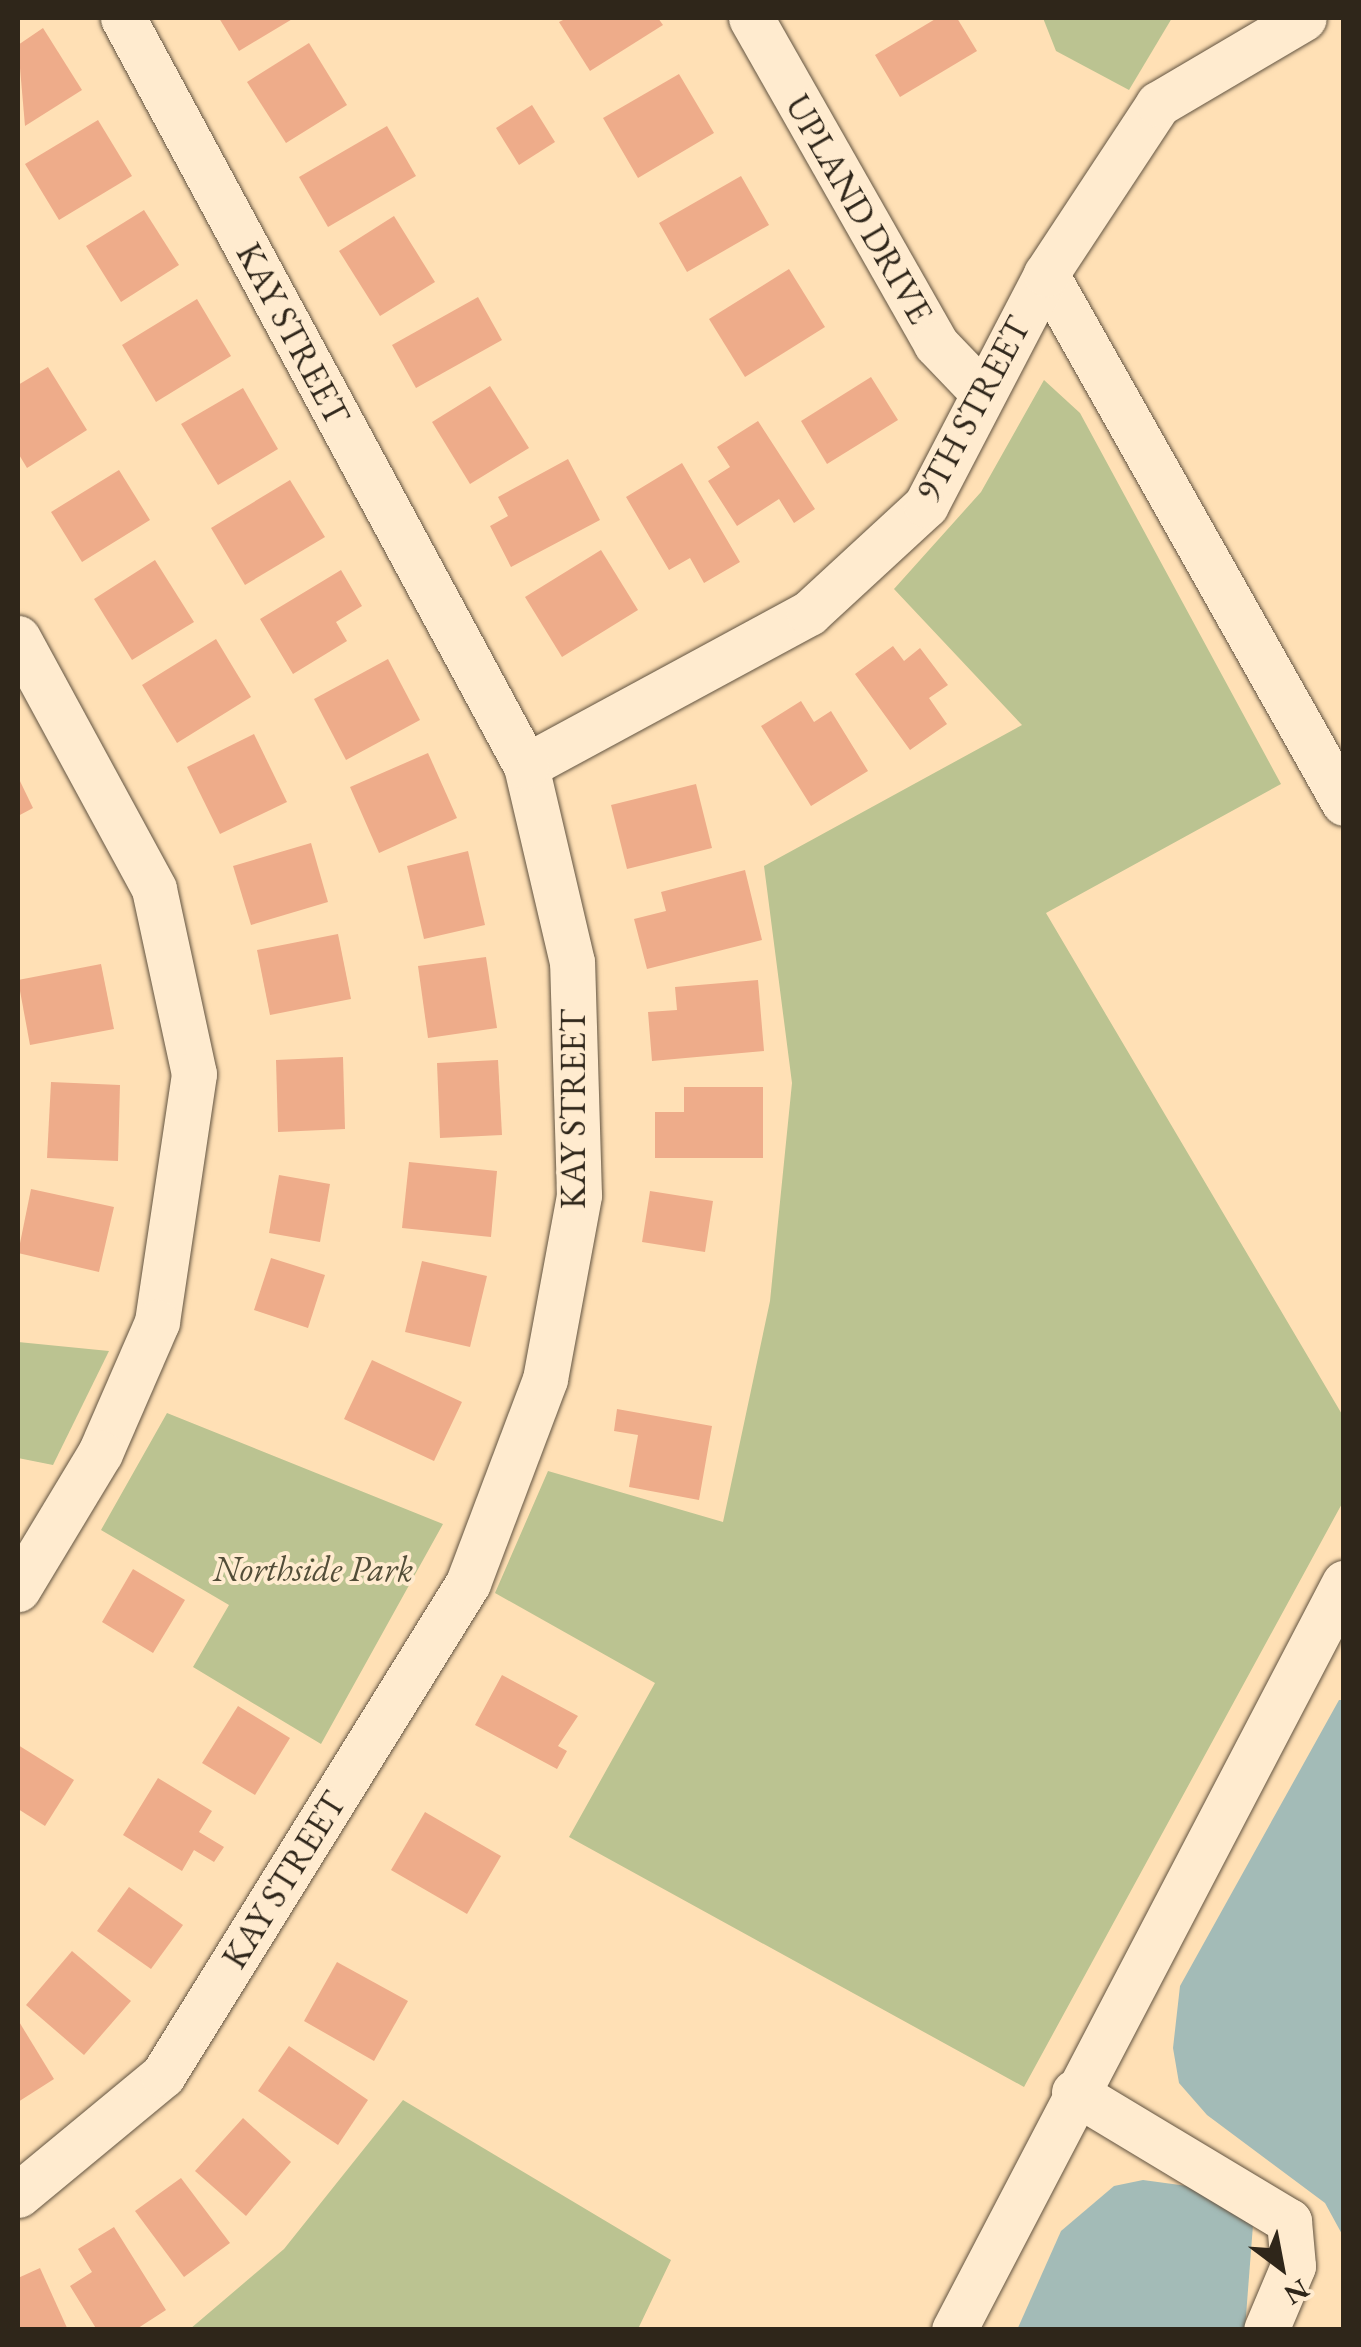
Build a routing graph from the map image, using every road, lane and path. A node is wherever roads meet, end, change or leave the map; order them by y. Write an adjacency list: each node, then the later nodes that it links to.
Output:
1 (122, 18): 7 (street, KAY STREET)
2 (751, 18): 5 (street, UPLAND DRIVE)
3 (1304, 18): 4 (street, 9TH STREET)
4 (1046, 274): 5 (street, 9TH STREET); 8 (street)
5 (981, 391): 7 (street, 9TH STREET)
6 (18, 638): 10 (street)
7 (526, 766): 12 (street, KAY STREET)
8 (1344, 802)
9 (1344, 1583): 11 (street)
10 (18, 1588)
11 (1074, 2092): 13 (street); 14 (street)
12 (18, 2195)
13 (954, 2330)
14 (1266, 2330)

